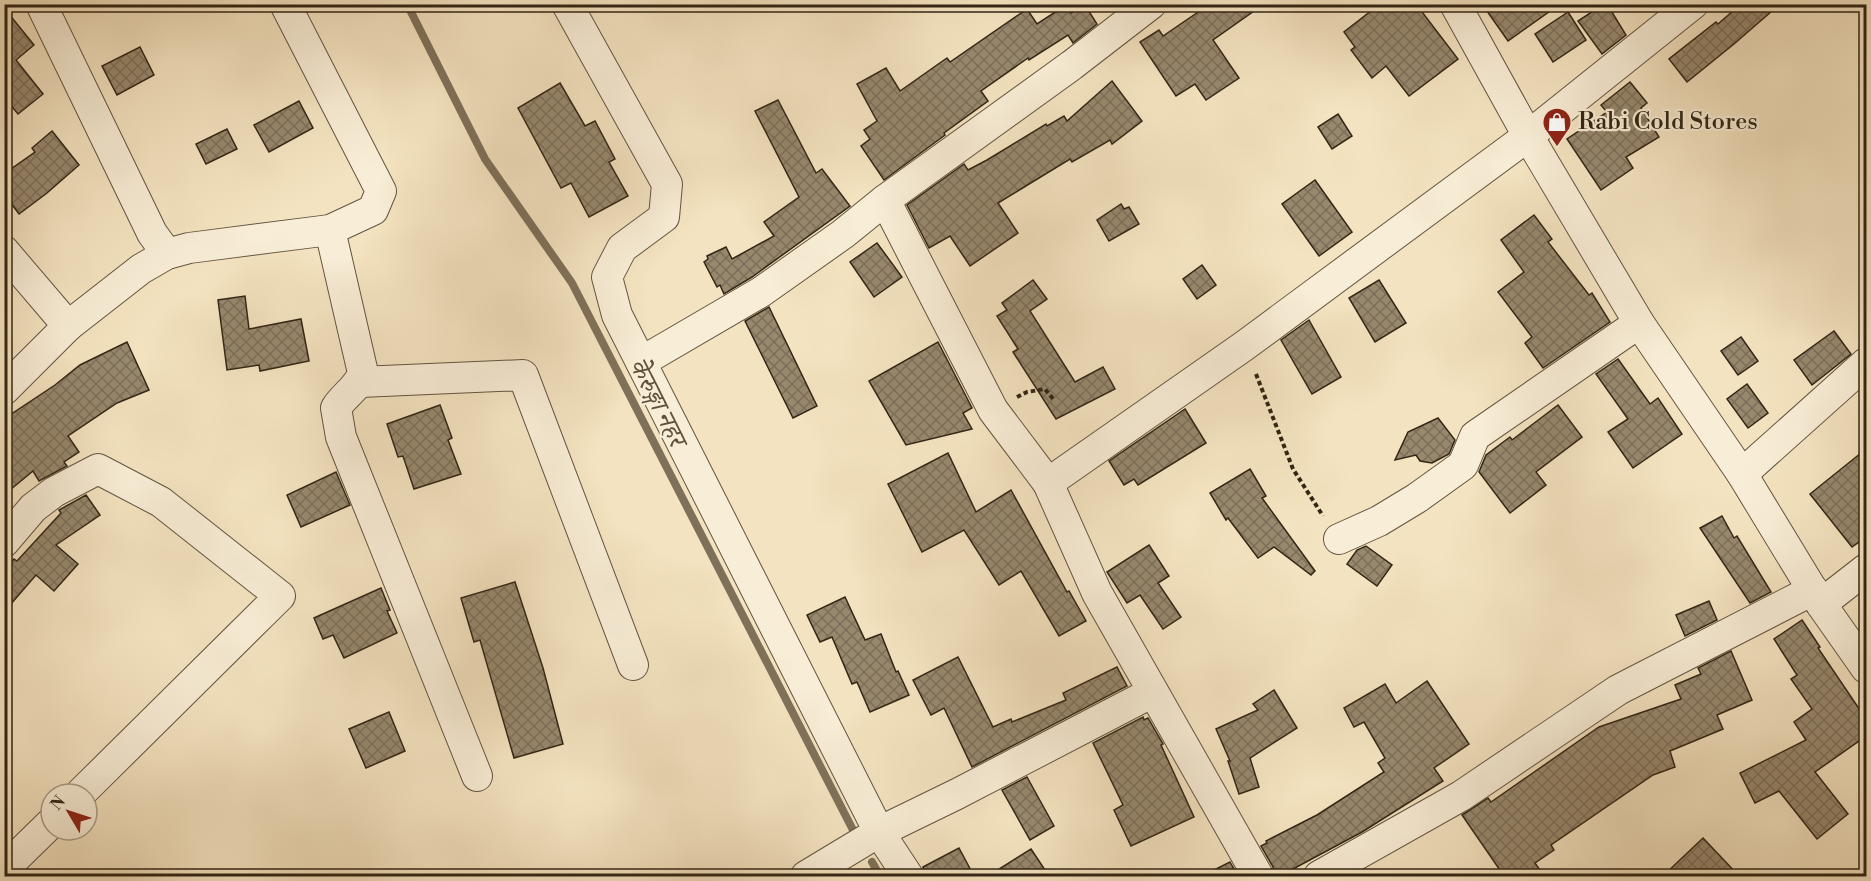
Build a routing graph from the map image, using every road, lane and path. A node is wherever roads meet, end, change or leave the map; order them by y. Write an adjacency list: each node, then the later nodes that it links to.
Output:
1 (41, 4): 11 (street)
2 (285, 4): 9 (street)
3 (567, 4): 15 (street)
4 (1151, 4): 8 (street)
5 (1455, 4): 7 (street)
6 (1693, 4): 7 (street)
7 (1528, 136): 12 (street); 14 (street)
8 (885, 200): 15 (street); 20 (street)
9 (330, 230): 11 (street); 17 (street)
10 (4, 251): 13 (street)
11 (167, 254): 13 (street)
12 (1639, 323): 21 (street); 23 (street)
13 (68, 326): 18 (street)
14 (1244, 346): 22 (street); 23 (path)
15 (641, 362): 32 (street)
16 (1866, 363): 21 (street)
17 (360, 382): 27 (street); 30 (street)
18 (4, 390)
19 (1054, 400): 20 (path)
20 (993, 410): 22 (street)
21 (1742, 474): 26 (street)
22 (1048, 483): 29 (street)
23 (1339, 539)
24 (4, 542): 31 (street)
25 (1866, 569): 26 (street)
26 (1817, 597): 28 (street); 38 (street)
27 (633, 665)
28 (1866, 668)
29 (1154, 692): 32 (street); 37 (street)
30 (477, 776)
31 (92, 782)
32 (879, 832): 35 (street); 36 (street)
33 (39, 835): 34 (street)
34 (4, 869)
35 (806, 876)
36 (908, 876)
37 (1258, 876)
38 (1319, 876)

